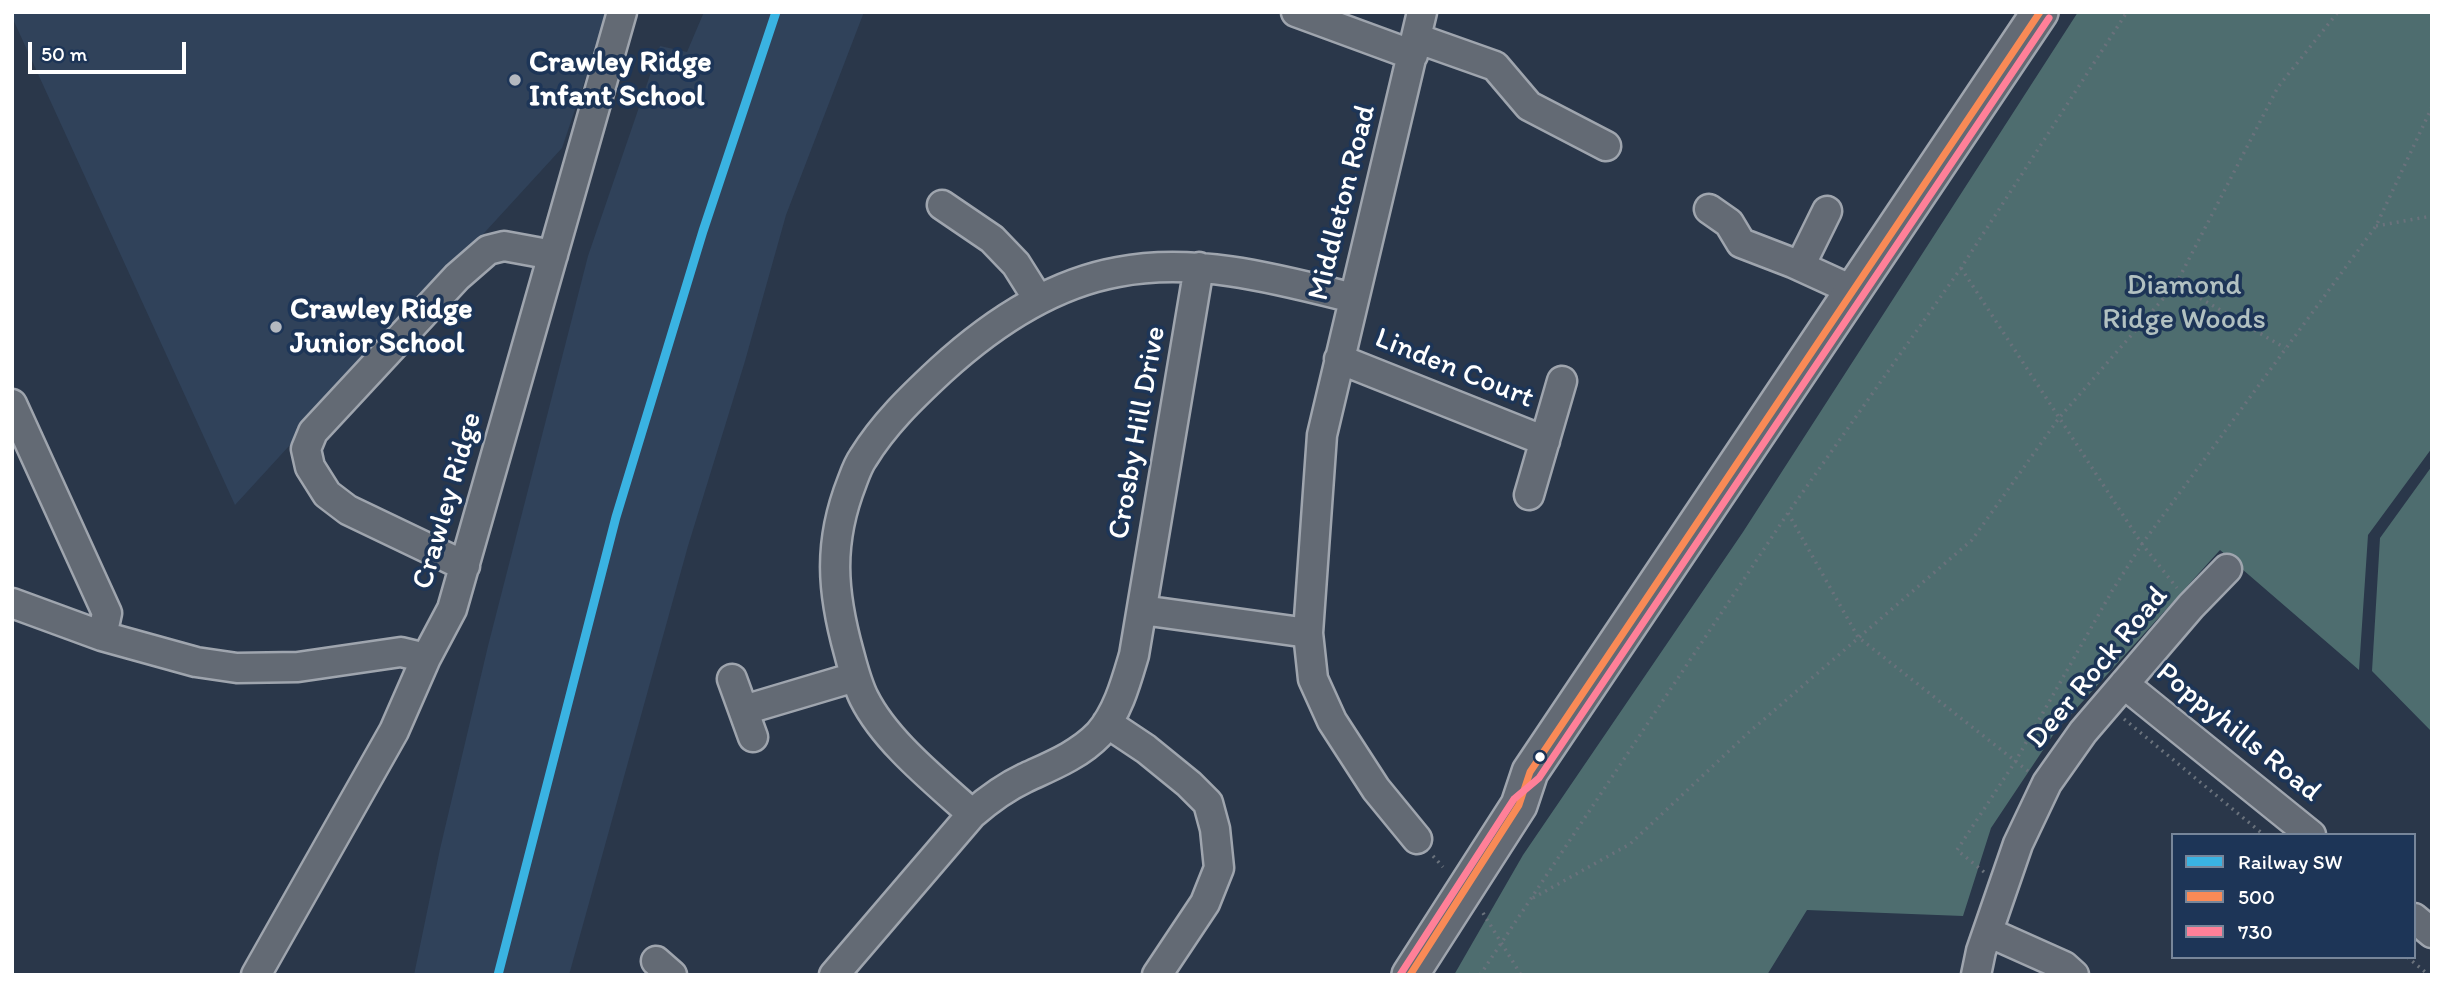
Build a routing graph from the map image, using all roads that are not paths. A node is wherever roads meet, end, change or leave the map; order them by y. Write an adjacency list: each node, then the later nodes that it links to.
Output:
1 (622, 12): 9 (street, Crawley Ridge)
2 (1296, 12): 4 (street)
3 (2040, 12): 12 (main road)
4 (1417, 35): 5 (street); 13 (street, Middleton Road)
5 (1606, 146)
6 (942, 205): 14 (street)
7 (1709, 209): 10 (street)
8 (1827, 211): 10 (street)
9 (553, 255): 20 (street, Crawley Ridge); 20 (street)
10 (1800, 266): 12 (street)
11 (1199, 267): 13 (street); 14 (street); 23 (street, Crosby Hill Drive)
12 (1852, 290): 33 (main road)
13 (1353, 298): 15 (street, Middleton Road)
14 (1038, 299): 27 (street)
15 (1339, 359): 18 (street, Linden Court); 24 (street, Middleton Road)
16 (1562, 381): 18 (street, Linden Court)
17 (12, 404): 25 (street)
18 (1545, 441): 19 (street, Linden Court)
19 (1529, 495)
20 (465, 566): 26 (street, Crawley Ridge)
21 (2227, 569): 29 (street, Deer Rock Road)
22 (12, 603): 25 (street)
23 (1142, 610): 24 (street); 31 (street, Crosby Hill Drive)
24 (1308, 633): 36 (street, Middleton Road)
25 (102, 636): 26 (street)
26 (426, 658): 40 (street, Crawley Ridge)
27 (855, 677): 30 (street); 34 (street)
28 (732, 678): 30 (street)
29 (2115, 694): 35 (street, Poppyhills Road); 38 (street, Deer Rock Road)
30 (744, 710): 32 (street)
31 (1107, 723): 34 (street, Crosby Hill Drive); 42 (street)
32 (753, 737)
33 (1530, 772): 43 (main road); 44 (main road)
34 (972, 814): 41 (street, Crosby Hill Drive)
35 (2308, 833)
36 (1417, 839)
37 (2416, 920): 39 (street)
38 (1988, 932): 45 (street, Deer Rock Road); 46 (street)
39 (2432, 933)
40 (256, 975)
41 (834, 975)
42 (1157, 975)
43 (1387, 975)
44 (1410, 975)
45 (1976, 975)
46 (2074, 975)

